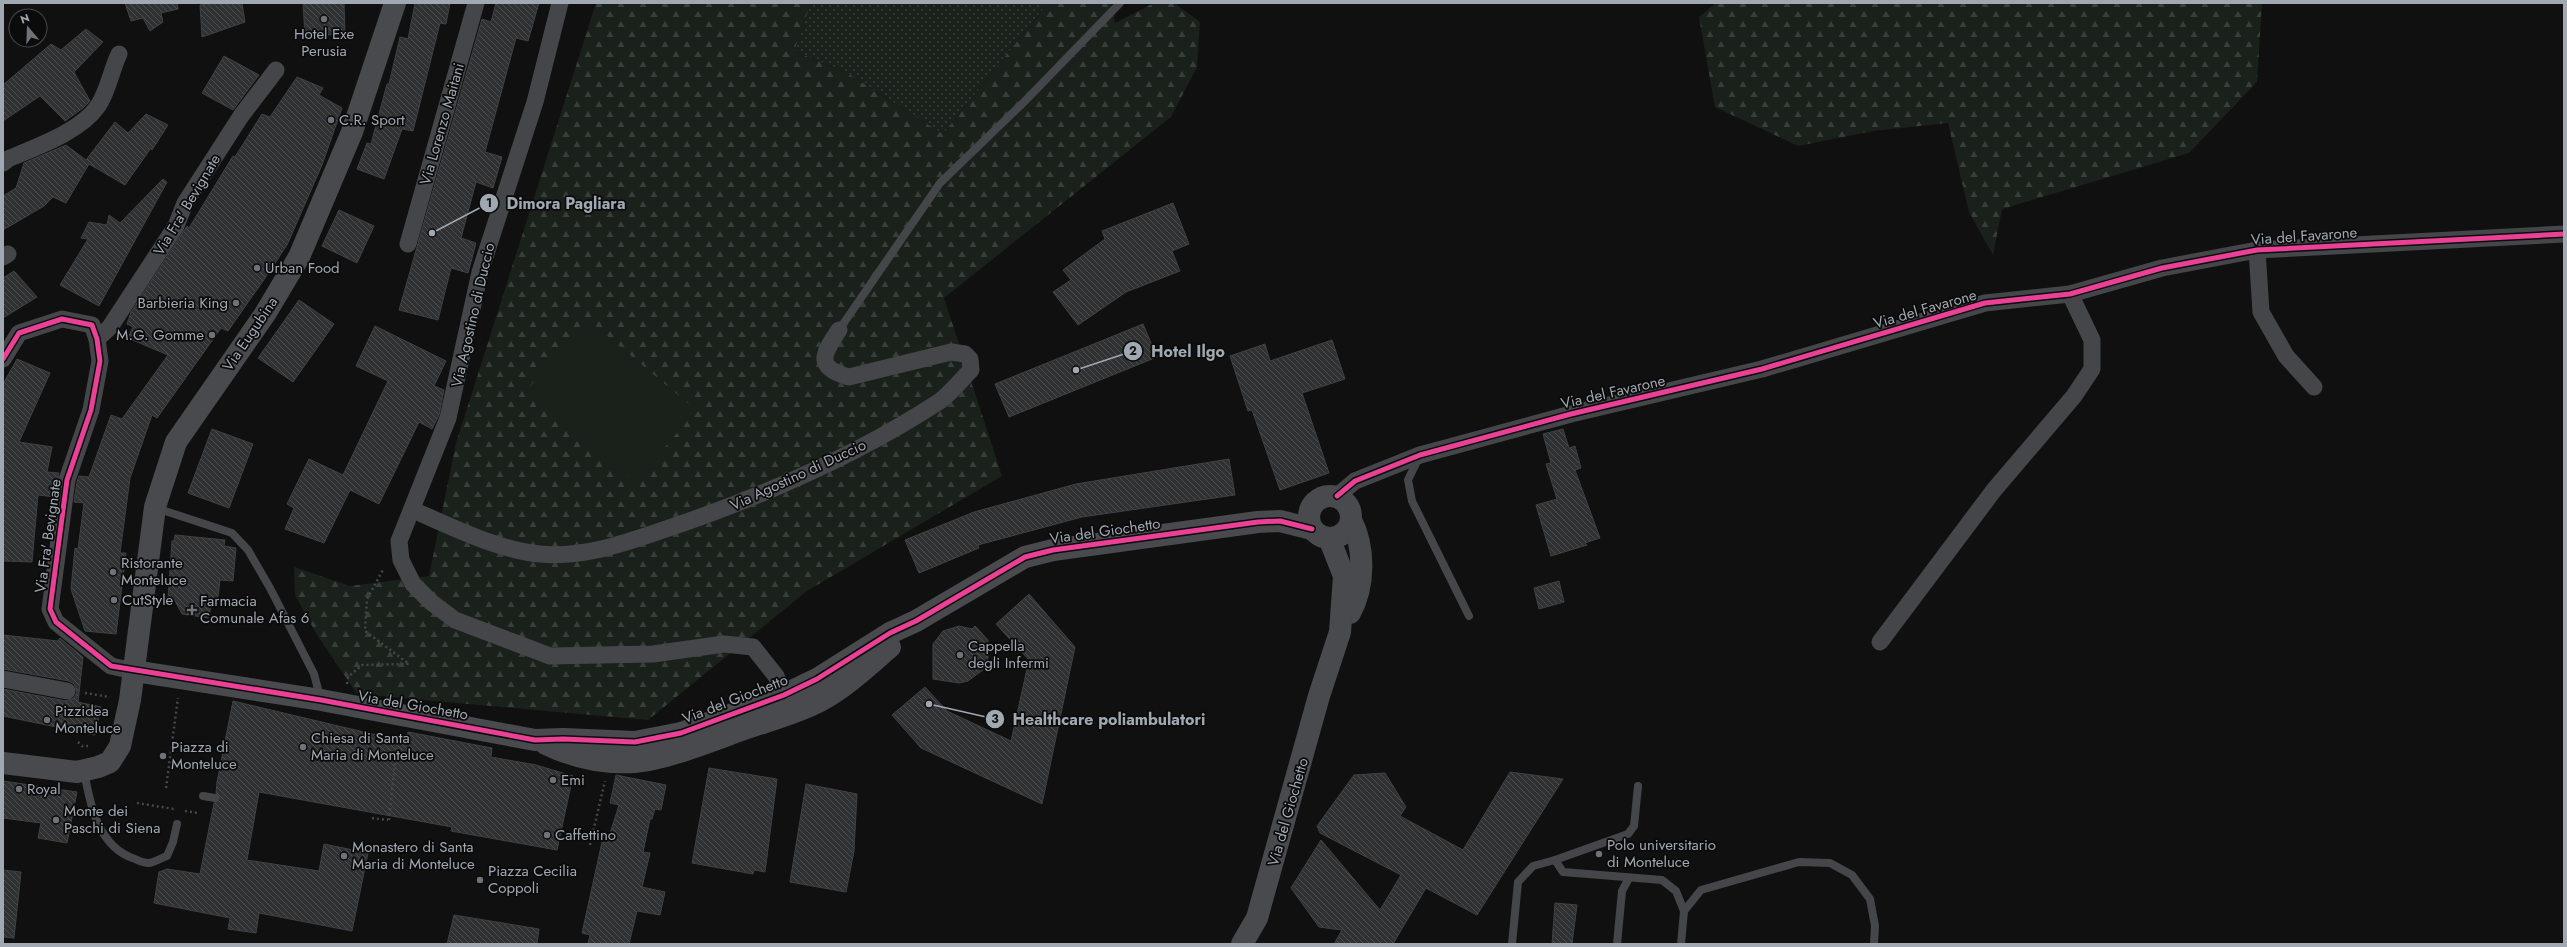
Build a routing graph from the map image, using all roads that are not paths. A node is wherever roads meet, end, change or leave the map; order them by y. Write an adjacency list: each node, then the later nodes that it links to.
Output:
1 (395, 3): 19 (street, Via Eugubina)
2 (476, 3): 9 (street, Via Lorenzo Maitani)
3 (560, 3): 20 (street, Via Agostino di Duccio)
4 (1120, 3): 12 (lane)
5 (119, 54): 7 (street)
6 (276, 70): 13 (street, Via Fra' Bevignate)
7 (3, 163)
8 (2564, 234): 10 (street, Via del Favarone)
9 (408, 244)
10 (2258, 250): 11 (street, Via del Favarone); 15 (street)
11 (2070, 294): 16 (street, Via del Favarone); 27 (street)
12 (839, 330): 20 (street, Via Agostino di Duccio)
13 (97, 339): 14 (street, Via Fra' Bevignate); 28 (street, Via Fra' Bevignate)
14 (3, 359)
15 (2314, 388)
16 (1420, 455): 17 (street, Via del Favarone); 24 (lane)
17 (1337, 496): 18 (street, Via del Giochetto); 21 (street, Via del Giochetto)
18 (1314, 502): 22 (street, Via del Giochetto); 23 (street, Via del Giochetto)
19 (155, 507): 28 (street, Via Eugubina); 32 (lane)
20 (413, 510): 31 (street, Via Agostino di Duccio)
21 (1351, 520): 23 (street); 26 (street, Via del Giochetto)
22 (1258, 522): 23 (street, Via del Giochetto); 25 (street, Via del Giochetto)
23 (1321, 533): 26 (street, Via del Giochetto)
24 (1469, 616)
25 (916, 621): 31 (street, Via del Giochetto); 33 (street, Via del Giochetto)
26 (1340, 632): 43 (street, Via del Giochetto)
27 (1880, 642)
28 (134, 671): 32 (street, Via del Giochetto); 35 (street, Via Eugubina)
29 (3, 679): 30 (street)
30 (66, 691)
31 (784, 695): 33 (street, Via del Giochetto)
32 (321, 700): 33 (street, Via del Giochetto)
33 (535, 740)
34 (3, 763): 35 (street, Via Eugubina)
35 (84, 770): 39 (lane)
36 (1638, 786): 40 (lane)
37 (203, 796): 38 (lane)
38 (215, 798)
39 (177, 824)
40 (1555, 860): 41 (lane); 44 (lane)
41 (1629, 878): 42 (lane); 45 (lane)
42 (1684, 911): 46 (lane); 47 (lane)
43 (1242, 944)
44 (1512, 944)
45 (1617, 944)
46 (1681, 944)
47 (1874, 944)

